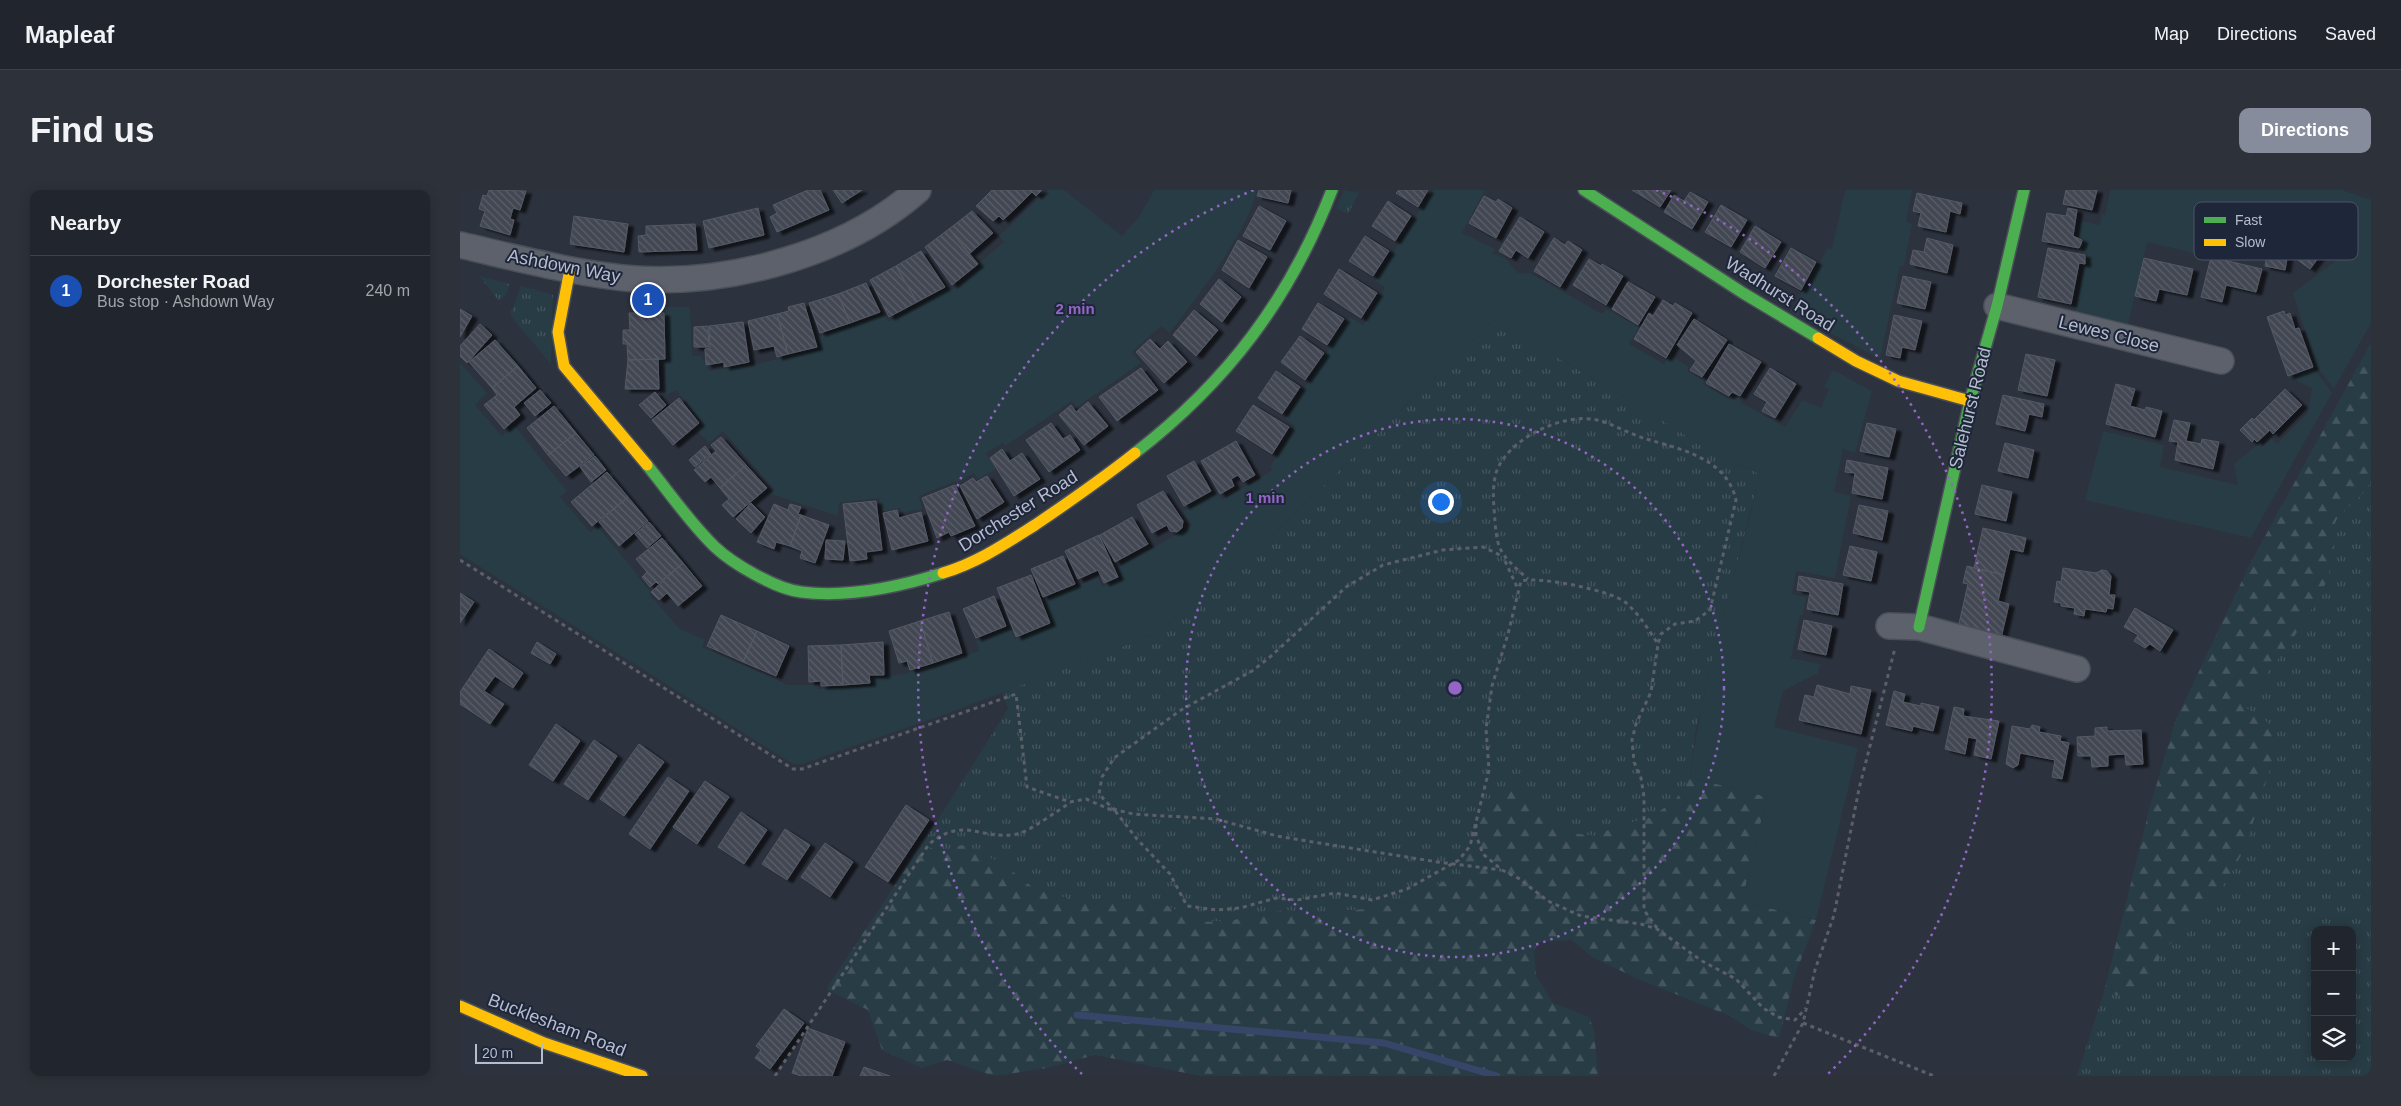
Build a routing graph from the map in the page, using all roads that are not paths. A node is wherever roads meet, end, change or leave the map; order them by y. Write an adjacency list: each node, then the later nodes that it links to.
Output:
1 (918, 190): 6 (street, Ashdown Way)
2 (1332, 190): 6 (street, Dorchester Road)
3 (2024, 190): 7 (street, Salehurst Road)
4 (1590, 191): 9 (street, Wadhurst Road)
5 (460, 245): 6 (street, Ashdown Way)
6 (570, 269)
7 (1997, 306): 8 (street, Lewes Close); 9 (street, Salehurst Road)
8 (2221, 361)
9 (1970, 400): 10 (street, Salehurst Road)
10 (1903, 627): 11 (street)
11 (2077, 669)
12 (460, 1006): 13 (street, Bucklesham Road)
13 (642, 1076)

